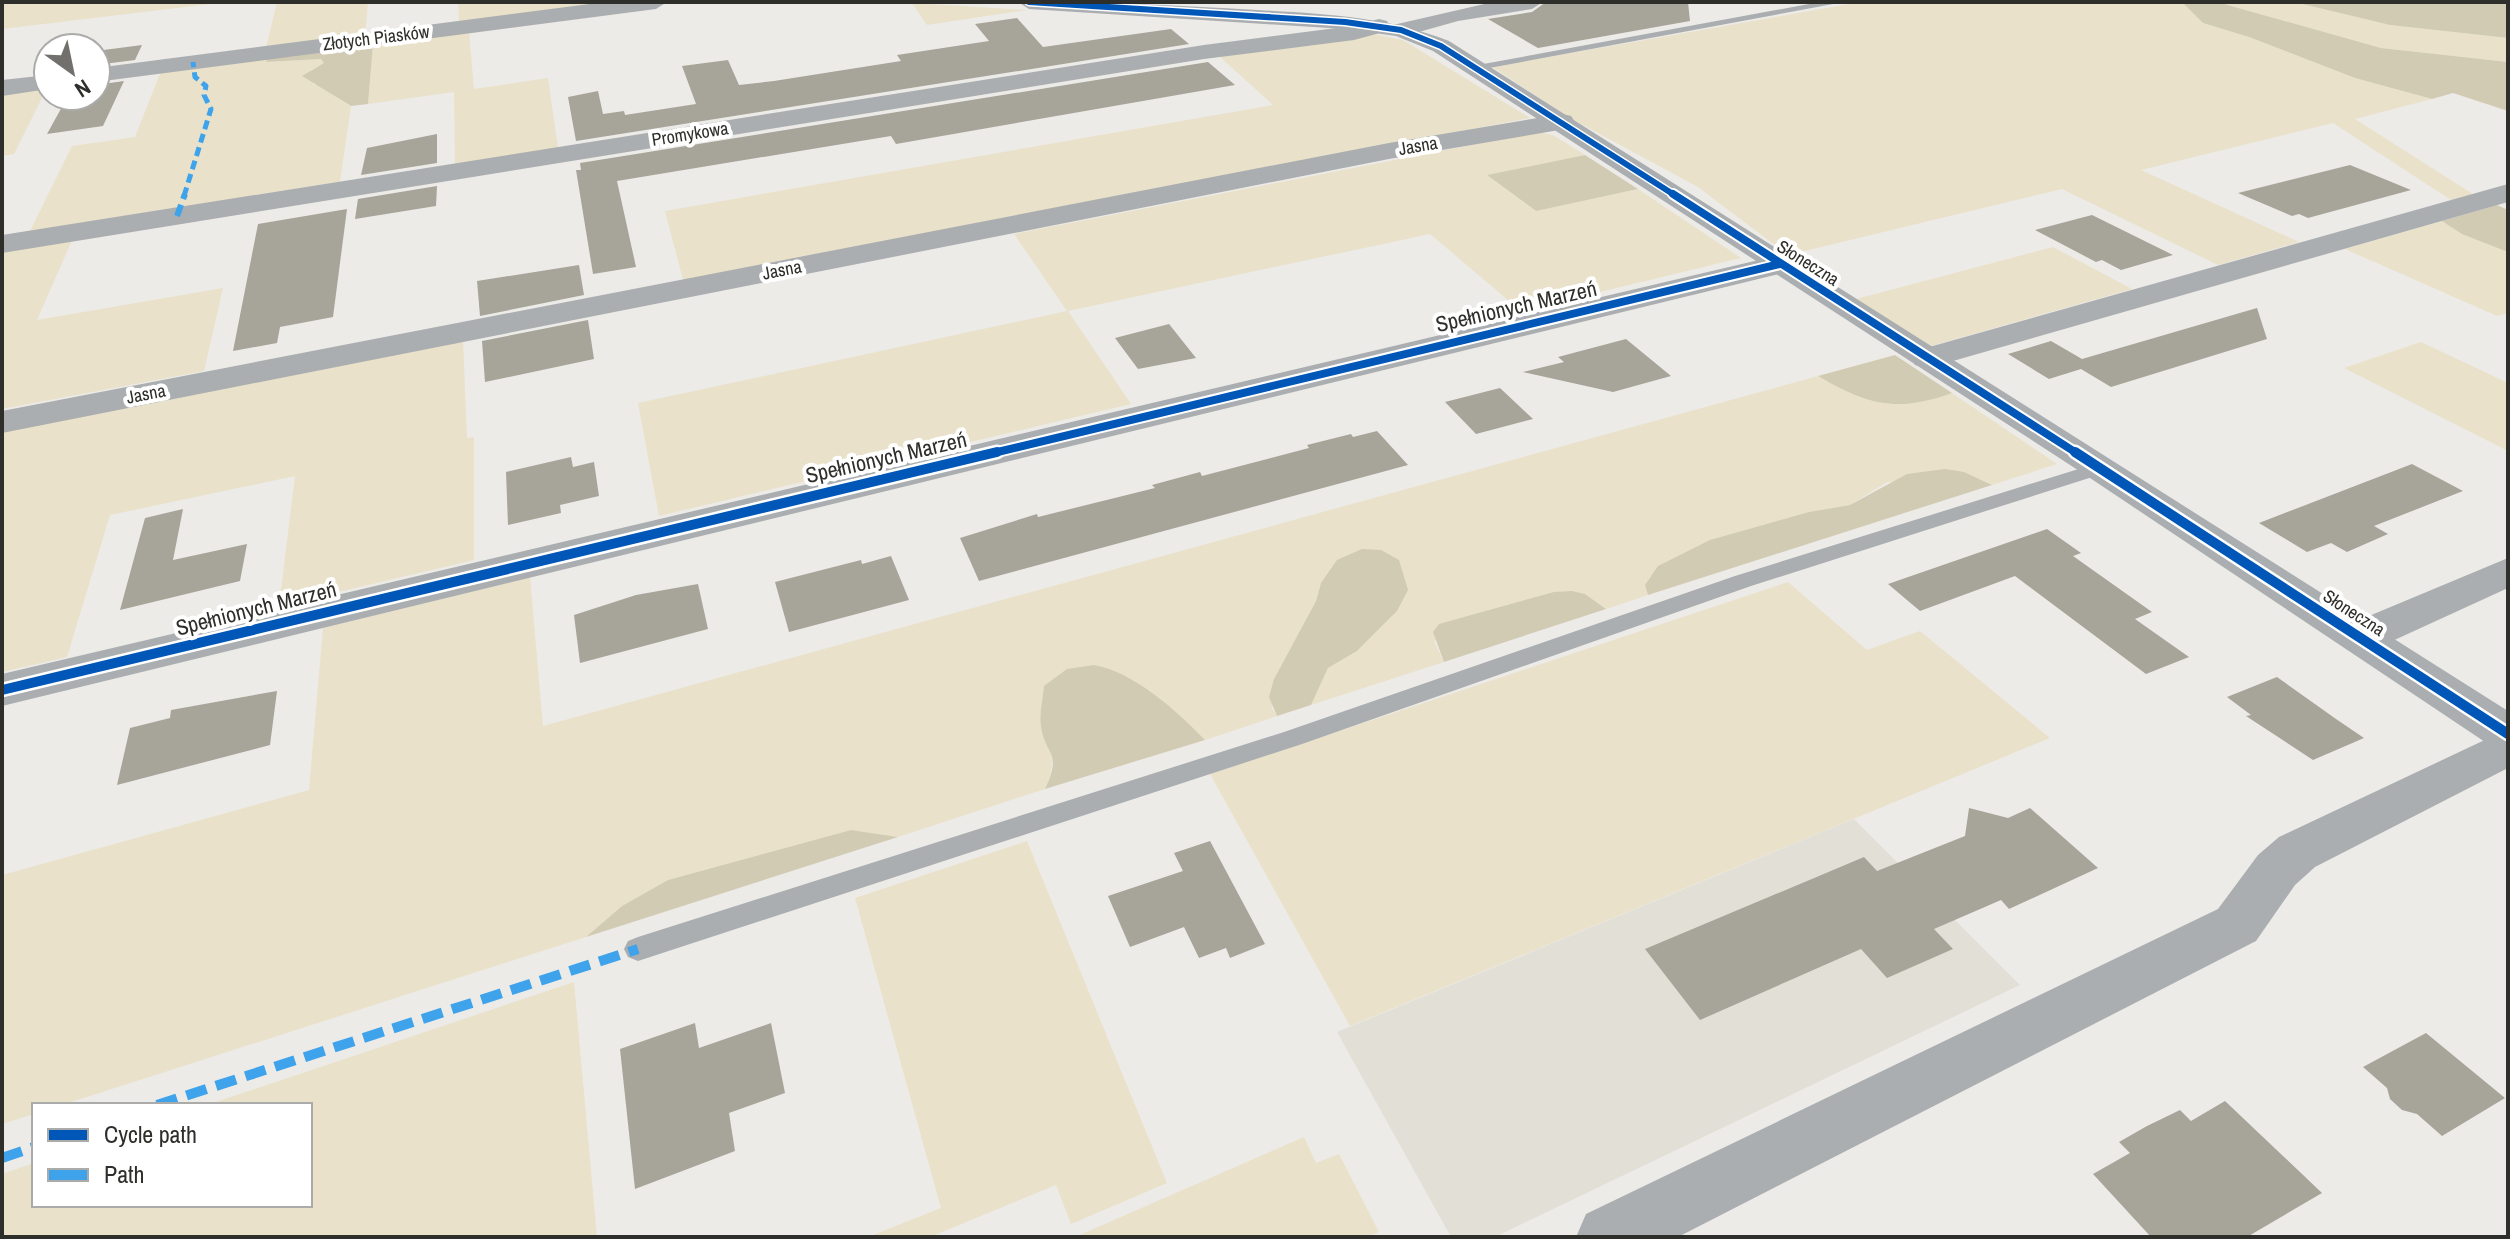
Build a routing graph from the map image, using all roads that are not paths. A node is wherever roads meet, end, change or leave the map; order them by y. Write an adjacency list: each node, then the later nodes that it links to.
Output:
1 (656, 2): 7 (street, Złotych Piasków)
2 (1029, 2): 5 (street, Słoneczna)
3 (1532, 2): 5 (street, Promykowa)
4 (1839, 2): 6 (lane)
5 (1390, 28): 6 (street, Słoneczna); 12 (street, Promykowa)
6 (1473, 67): 10 (street, Słoneczna)
7 (112, 73)
8 (32, 84): 9 (street)
9 (2, 88)
10 (1562, 122): 13 (street, Słoneczna); 15 (street, Jasna)
11 (2508, 193): 14 (street)
12 (2, 244)
13 (1780, 264): 14 (street, Słoneczna); 19 (street, Spełnionych Marzeń)
14 (1927, 358): 16 (street, Słoneczna)
15 (2, 422)
16 (2101, 468): 18 (street, Słoneczna); 22 (lane)
17 (2508, 572): 18 (street)
18 (2361, 637): 20 (street, Słoneczna)
19 (2, 690)
20 (2508, 734)
21 (2508, 747): 23 (street)
22 (638, 949)
23 (1609, 1237)

